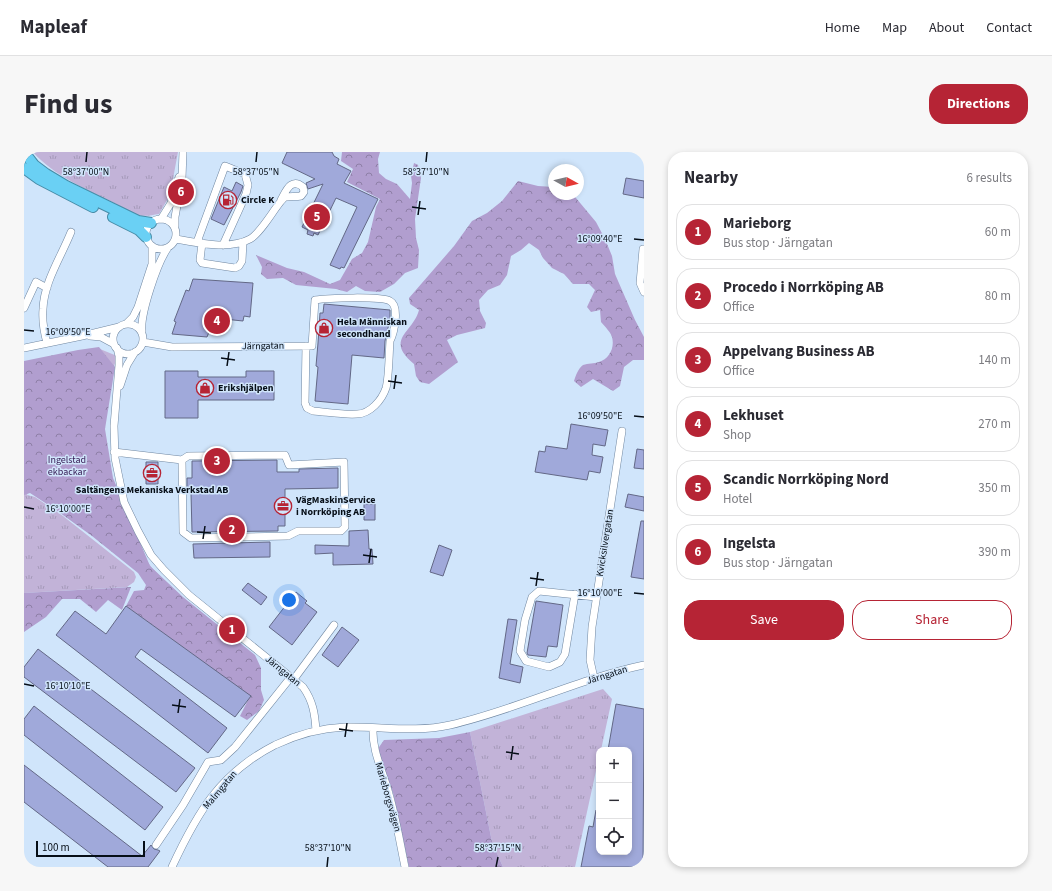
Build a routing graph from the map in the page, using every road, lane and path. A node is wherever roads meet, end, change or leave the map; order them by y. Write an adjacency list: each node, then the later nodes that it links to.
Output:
1 (24, 152): 6 (highway)
2 (183, 154): 5 (street); 7 (street)
3 (24, 168): 9 (highway)
4 (281, 200): 12 (street)
5 (161, 219): 6 (street); 7 (street)
6 (151, 223): 9 (street)
7 (175, 226): 10 (street)
8 (71, 232): 17 (street)
9 (146, 236): 14 (street)
10 (176, 238): 11 (street); 15 (street)
11 (199, 242): 12 (street); 13 (street); 13 (street)
12 (243, 242): 13 (street)
13 (223, 245)
14 (152, 246): 15 (street); 20 (street)
15 (167, 249): 22 (street)
16 (643, 249): 18 (street)
17 (47, 288): 19 (street); 25 (street)
18 (644, 292)
19 (24, 308)
20 (126, 324): 21 (street); 22 (street)
21 (119, 327): 23 (street); 26 (street)
22 (142, 332): 24 (street)
23 (82, 336): 25 (street); 26 (street)
24 (143, 342): 27 (street, Järngatan); 29 (street)
25 (47, 343): 28 (street)
26 (115, 346): 29 (street); 30 (street, Järngatan)
27 (309, 346): 27 (street)
28 (24, 348)
29 (135, 352): 30 (street, Järngatan)
30 (116, 400): 32 (street, Järngatan)
31 (622, 432): 35 (street, Kvicksilvergatan)
32 (114, 452): 33 (street); 38 (street, Järngatan)
33 (182, 460): 33 (street)
34 (575, 594): 34 (street); 35 (street)
35 (596, 596): 39 (street, Kvicksilvergatan)
36 (334, 626): 38 (street)
37 (644, 665): 39 (street, Järngatan)
38 (293, 678): 41 (street, Järngatan); 42 (street)
39 (594, 678): 40 (street, Järngatan)
40 (373, 728): 41 (street, Järngatan); 44 (street, Marieborgsvägen)
41 (316, 731): 43 (street, Malmgatan)
42 (156, 845)
43 (172, 867)
44 (405, 867)

